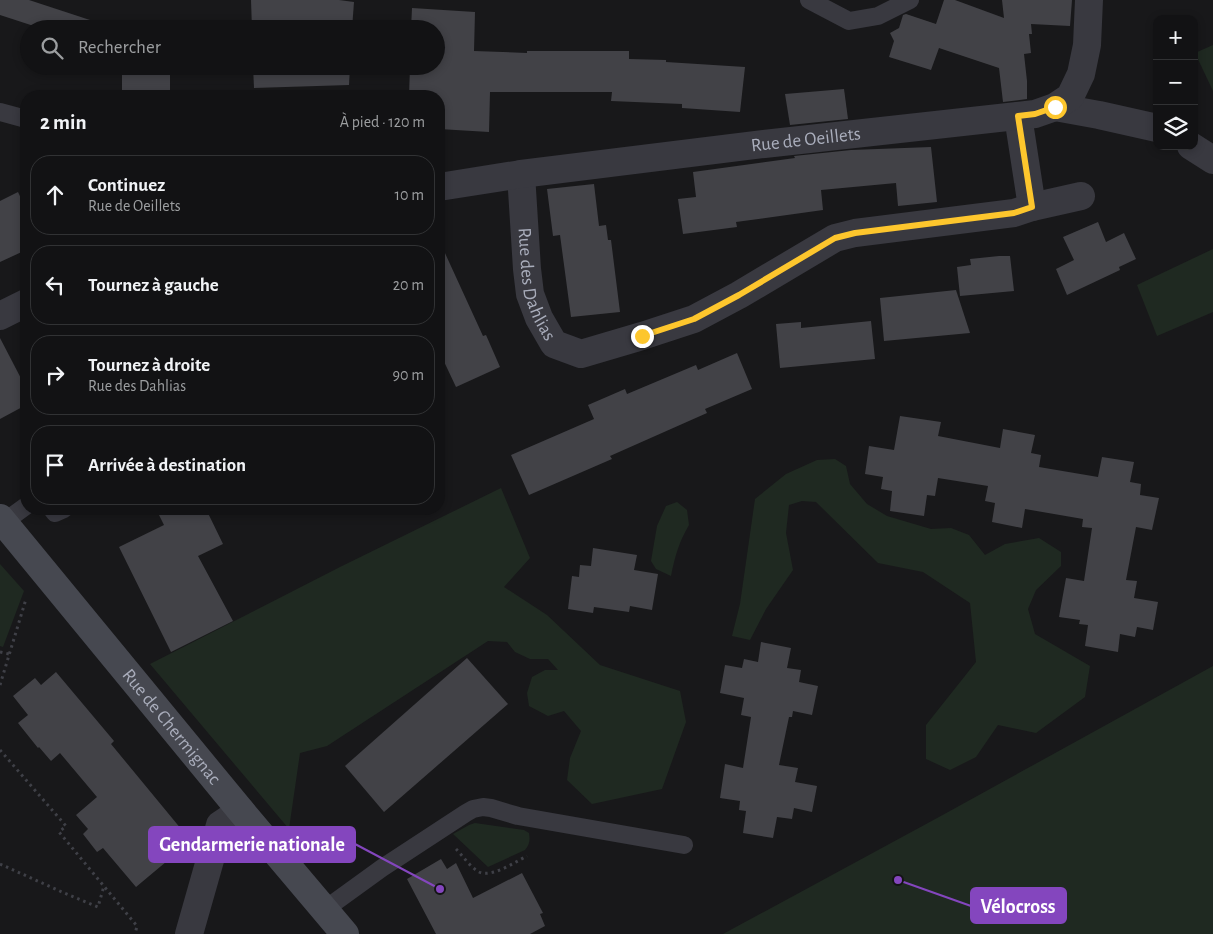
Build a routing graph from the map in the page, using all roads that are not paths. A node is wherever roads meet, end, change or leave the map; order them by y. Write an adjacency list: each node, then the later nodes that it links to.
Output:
1 (809, 0): 2 (lane)
2 (910, 0)
3 (1088, 0): 4 (street, Rue de Oeillets)
4 (1055, 107): 6 (street, Rue de Oeillets); 8 (street)
5 (0, 112): 7 (lane)
6 (1018, 116): 11 (street, Rue de Oeillets); 14 (street)
7 (20, 117)
8 (1153, 127)
9 (1197, 150): 10 (street)
10 (1213, 160)
11 (521, 174): 12 (street, Rue de Oeillets); 14 (street, Rue des Dahlias)
12 (445, 186)
13 (1081, 196): 14 (street, Rue des Dahlias)
14 (1032, 207)
15 (20, 306): 16 (street)
16 (0, 316)
17 (20, 510): 18 (lane)
18 (2, 520): 19 (street, Rue de Chermignac)
19 (241, 811): 21 (street, Rue de Chermignac); 22 (street)
20 (684, 844): 21 (lane)
21 (324, 910): 23 (street, Rue de Chermignac)
22 (189, 934)
23 (345, 934)

